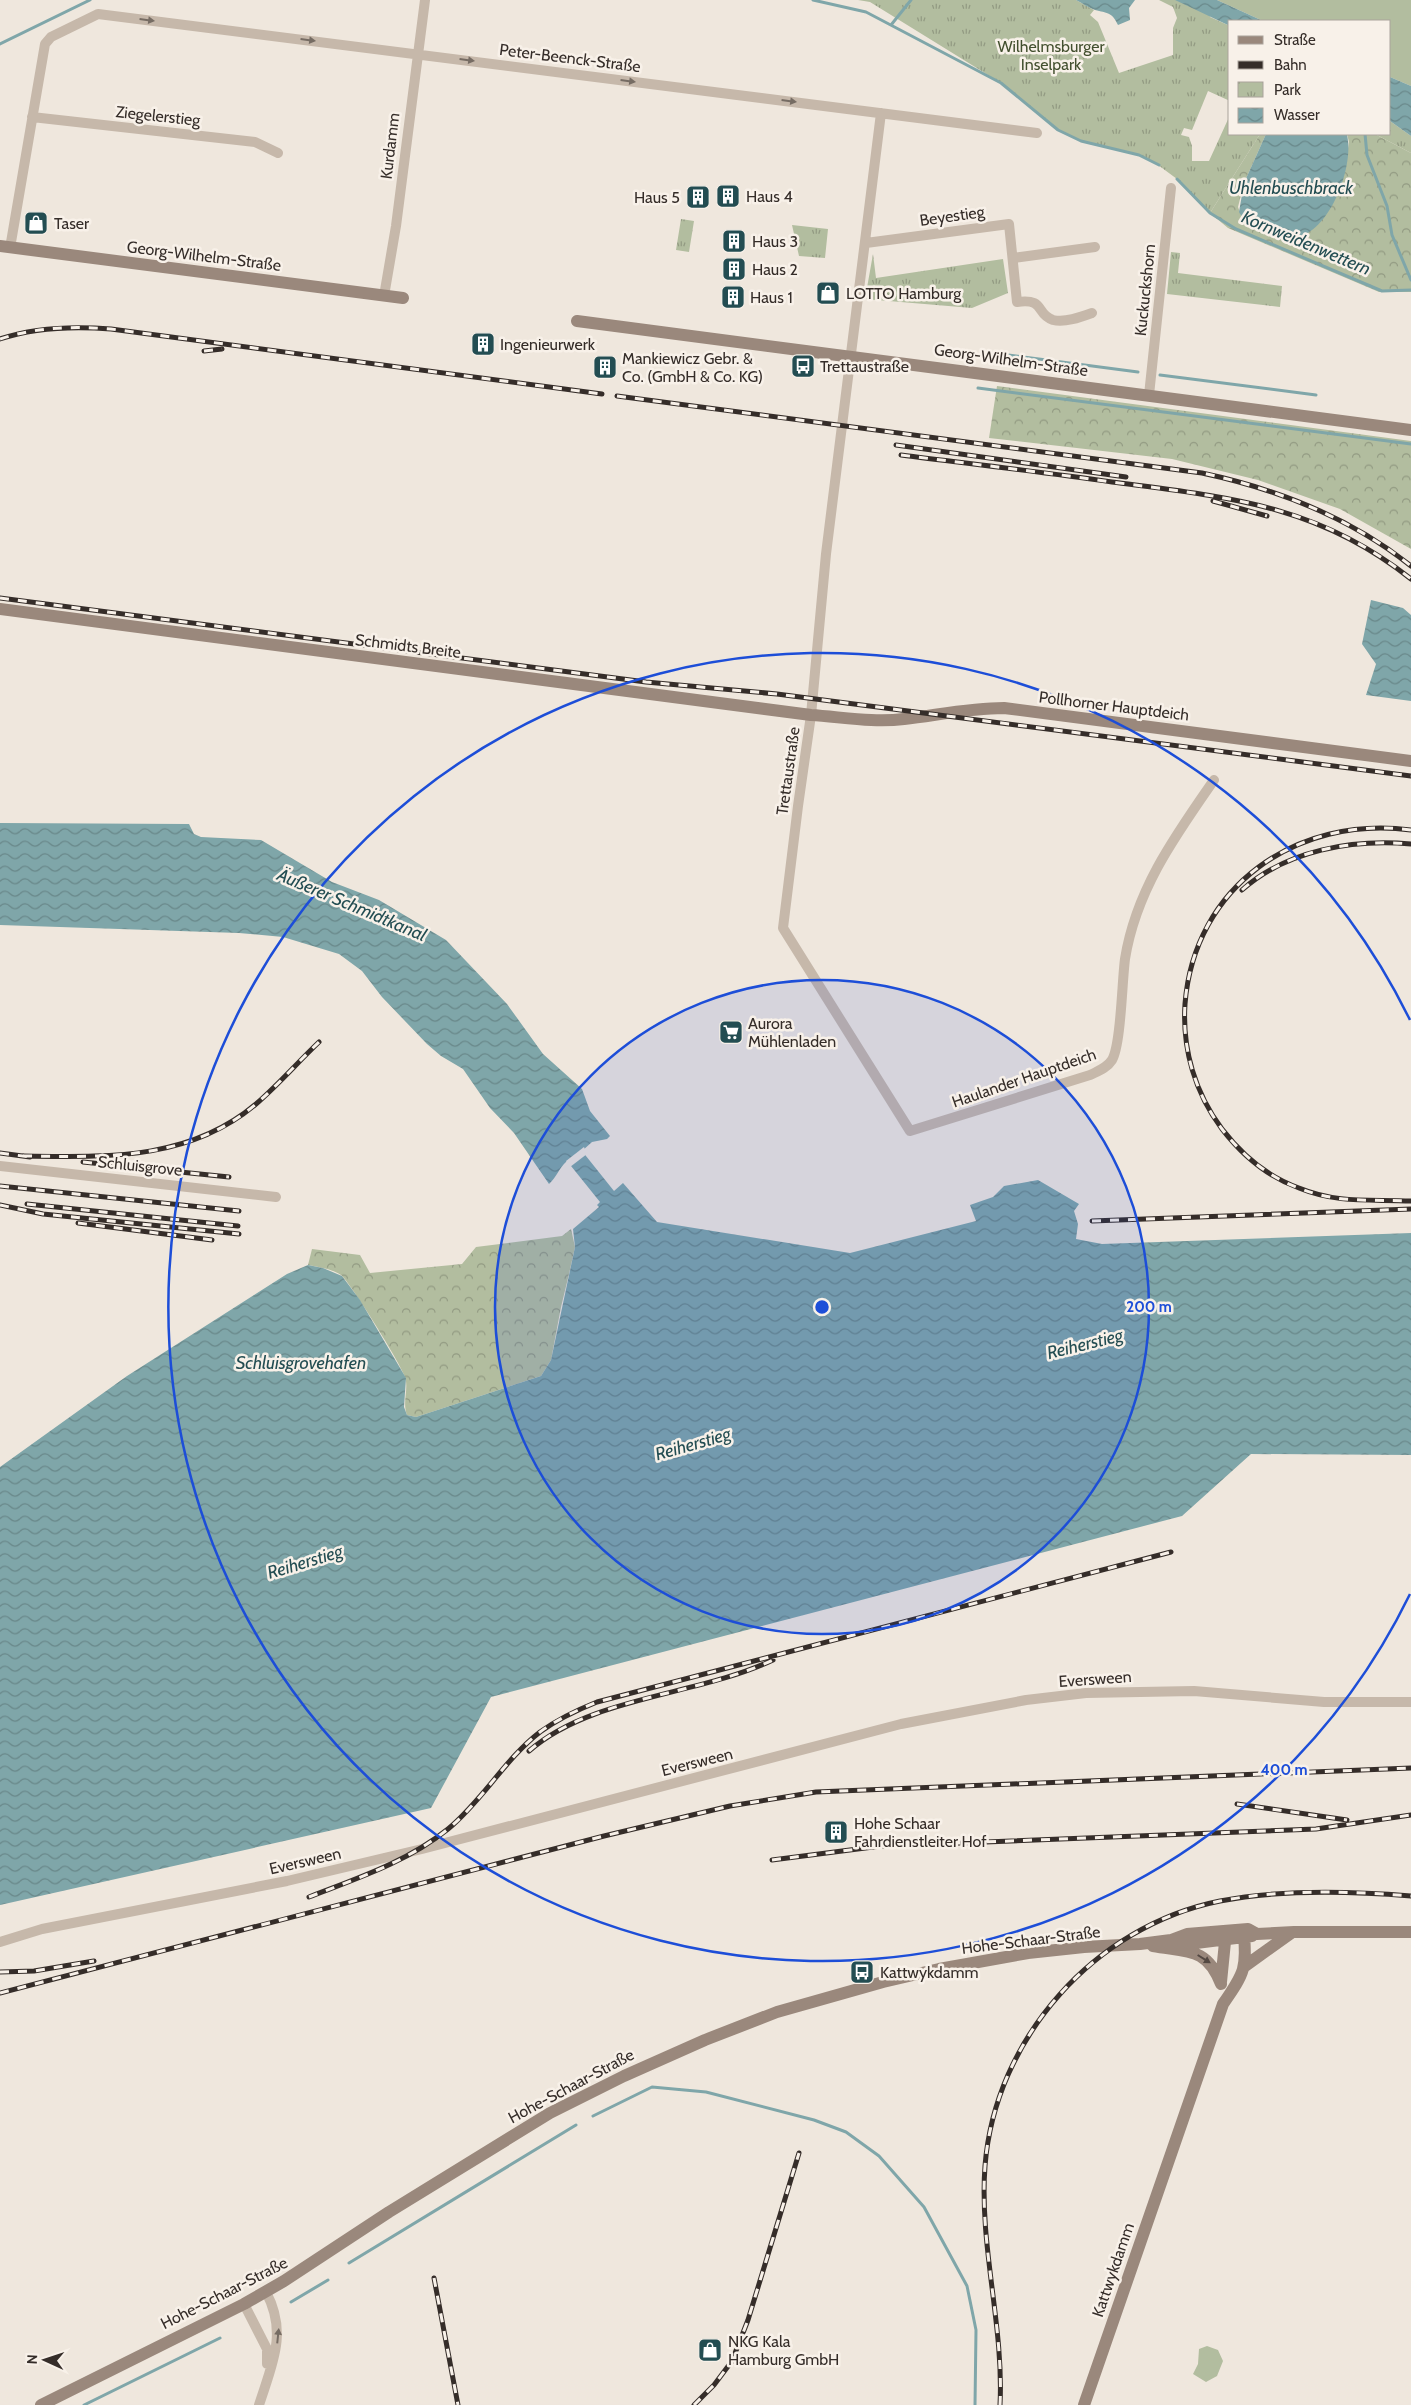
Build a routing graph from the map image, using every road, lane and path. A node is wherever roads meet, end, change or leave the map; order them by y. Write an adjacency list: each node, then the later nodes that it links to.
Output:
1 (425, 0): 2 (street, Kurdamm)
2 (419, 54): 3 (street, Peter-Beenck-Straße, one-way to 3); 4 (street, Peter-Beenck-Straße, one-way to 2); 12 (street, Kurdamm)
3 (882, 112): 5 (street, Peter-Beenck-Straße); 8 (street, Trettaustraße)
4 (32, 117): 6 (street, Ziegelerstieg); 9 (street)
5 (1037, 133)
6 (278, 153)
7 (1171, 188): 17 (street, Kuckuckshorn)
8 (866, 243): 11 (street, Beyestieg); 16 (street, Trettaustraße)
9 (5, 247): 12 (main road, Georg-Wilhelm-Straße)
10 (1095, 247): 11 (street)
11 (1013, 258): 14 (street, Beyestieg)
12 (384, 296): 13 (main road, Georg-Wilhelm-Straße)
13 (403, 298)
14 (1092, 312)
15 (577, 321): 16 (main road, Georg-Wilhelm-Straße)
16 (850, 356): 17 (main road, Georg-Wilhelm-Straße); 20 (street, Trettaustraße)
17 (1149, 395): 18 (main road, Georg-Wilhelm-Straße)
18 (1411, 430)
19 (0, 609): 20 (main road, Schmidts Breite)
20 (812, 715): 21 (main road, Pollhorner Hauptdeich); 23 (street, Trettaustraße)
21 (1411, 761)
22 (1214, 780): 23 (street, Haulander Hauptdeich)
23 (910, 1131)
24 (0, 1166): 25 (street, Schluisgrove)
25 (276, 1197)
26 (1411, 1702): 31 (street, Eversween)
27 (1294, 1932): 28 (main road, Hohe-Schaar-Straße); 29 (main road, Hohe-Schaar-Straße); 33 (main road)
28 (1411, 1932)
29 (1244, 1934): 30 (main road, Hohe-Schaar-Straße); 33 (main road, Kattwykdamm)
30 (1226, 1936): 32 (main road, Hohe-Schaar-Straße); 34 (main road, Kattwykdamm)
31 (0, 1942)
32 (1140, 1944): 34 (main road, one-way to 34); 36 (main road, Hohe-Schaar-Straße)
33 (1245, 1966): 35 (main road, Kattwykdamm)
34 (1221, 1984): 35 (main road, Kattwykdamm)
35 (1223, 2004): 40 (main road, Kattwykdamm)
36 (266, 2292): 37 (main road, Hohe-Schaar-Straße); 38 (street, one-way to 36)
37 (244, 2304): 38 (street); 39 (main road, Hohe-Schaar-Straße)
38 (260, 2402)
39 (41, 2405)
40 (1084, 2405)

